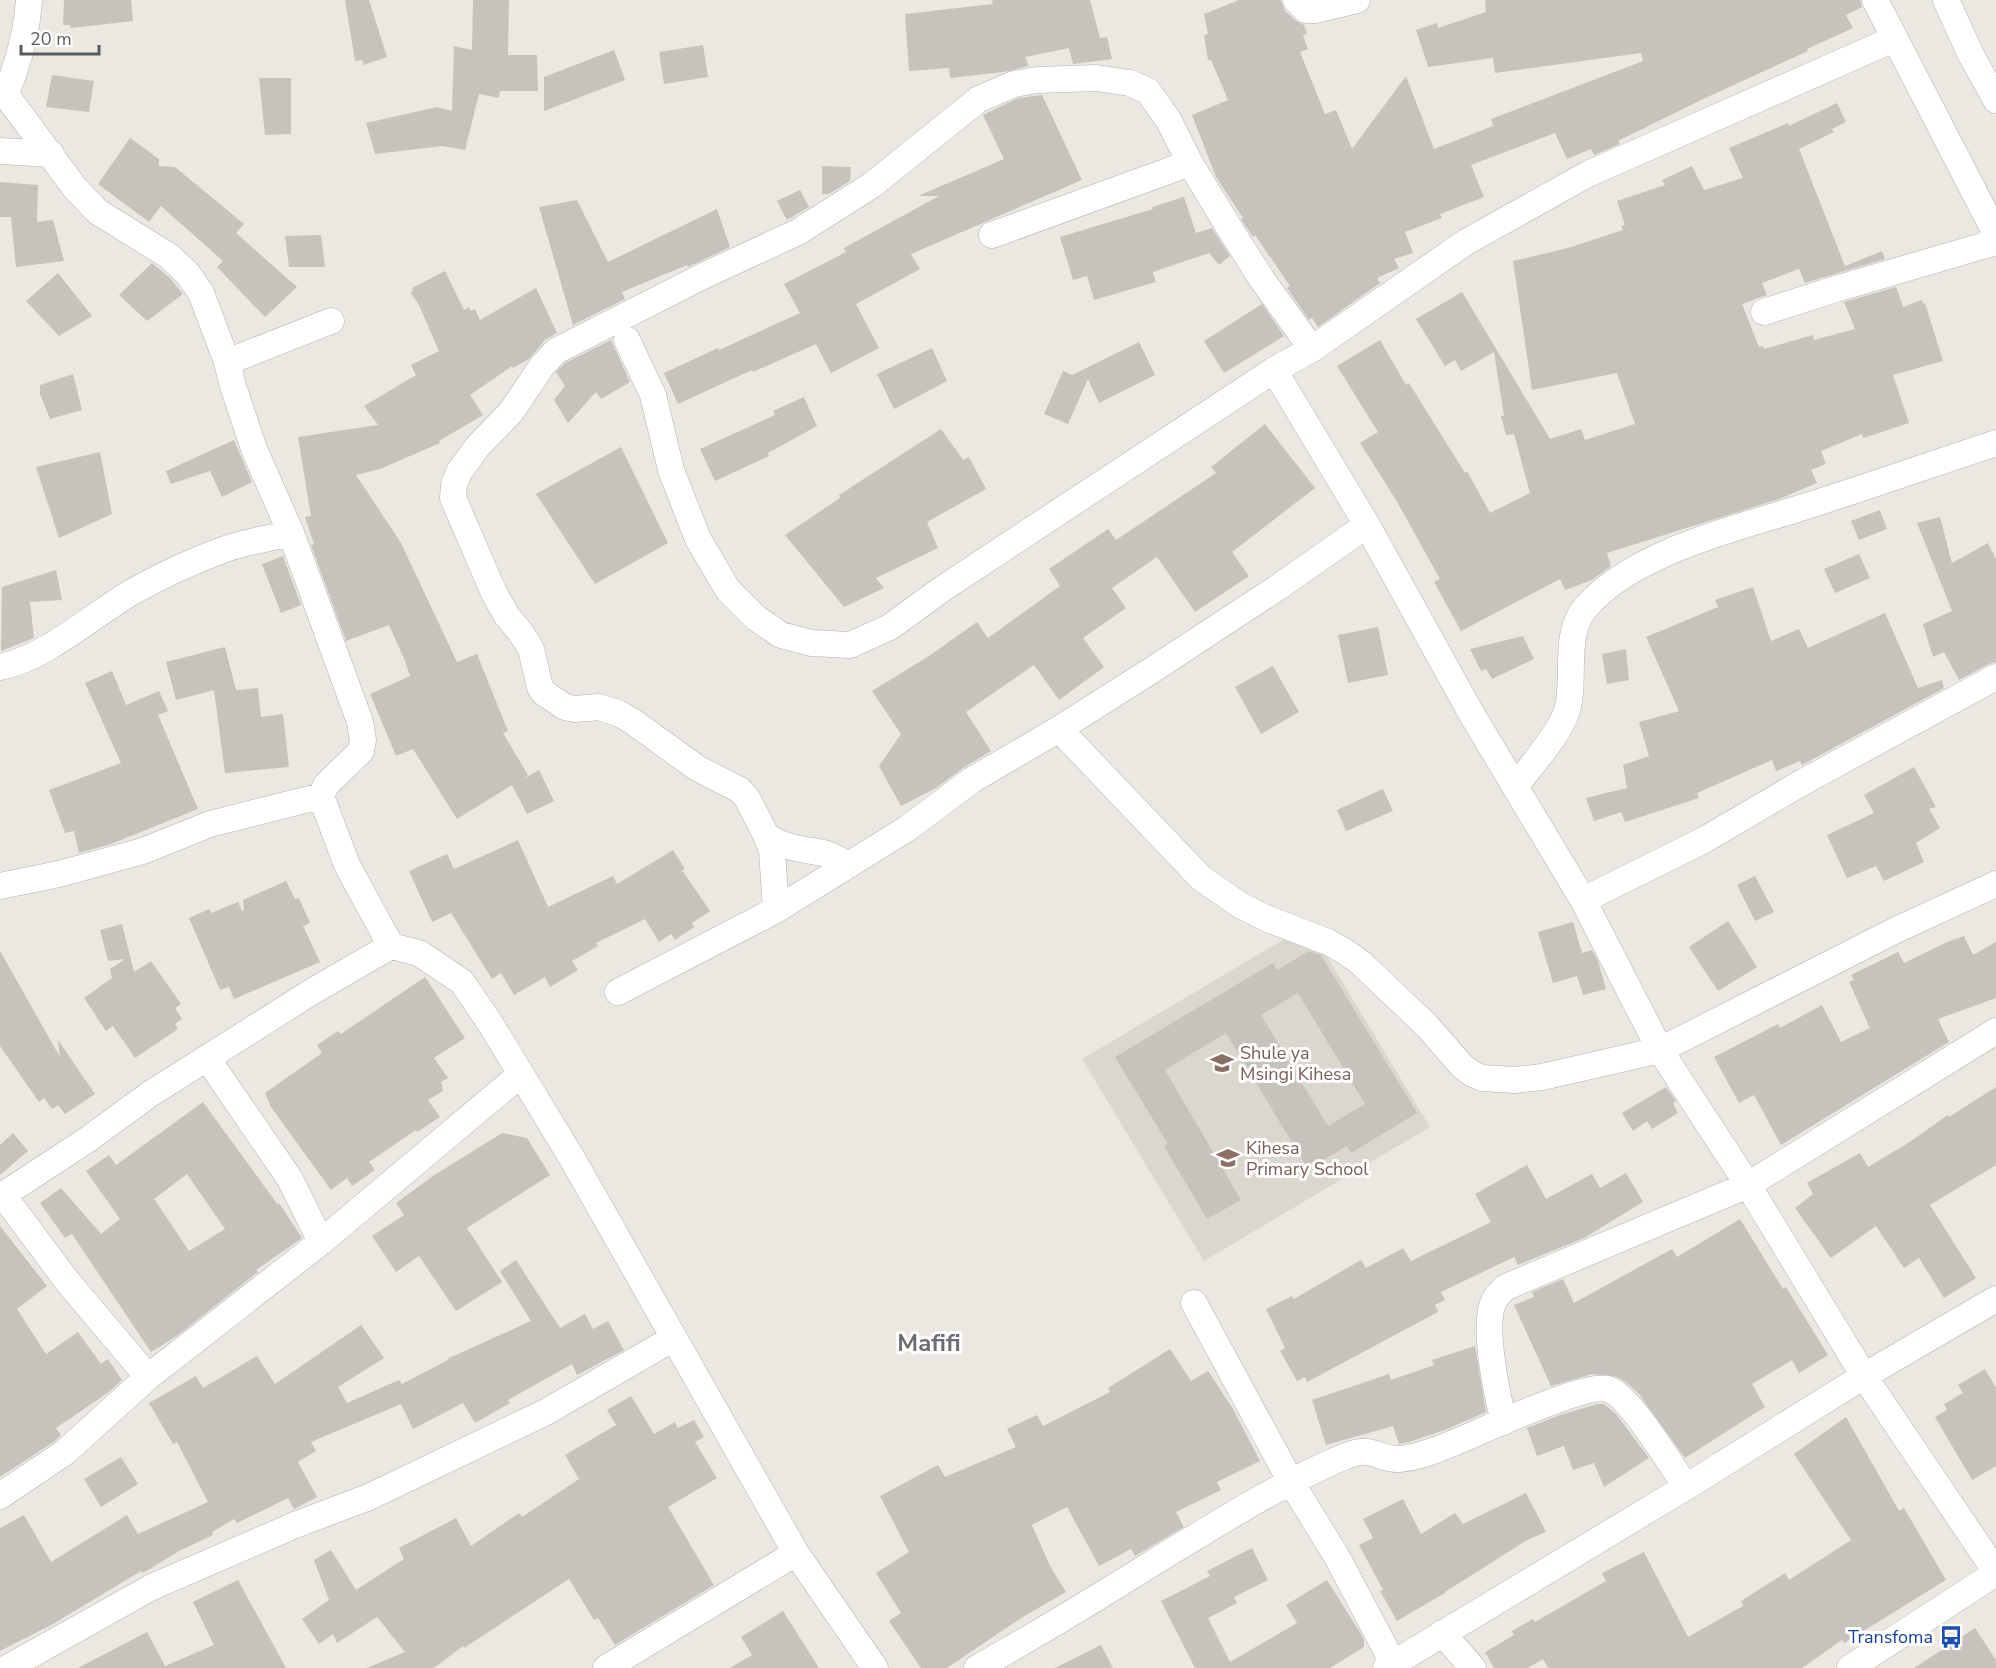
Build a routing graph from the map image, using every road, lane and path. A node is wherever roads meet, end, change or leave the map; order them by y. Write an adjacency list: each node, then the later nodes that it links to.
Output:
1 (29, 0): 7 (street)
2 (1296, 0): 3 (street)
3 (1357, 0)
4 (1875, 0): 6 (street)
5 (1946, 0): 8 (street)
6 (1894, 39): 12 (street); 18 (street)
7 (3, 90): 10 (street)
8 (1996, 100)
9 (0, 151): 10 (street)
10 (51, 154): 19 (street)
11 (1190, 163): 13 (street); 18 (street); 29 (street)
12 (1996, 234)
13 (992, 235)
14 (1996, 242): 15 (street)
15 (1764, 312)
16 (331, 321): 19 (street)
17 (627, 340): 20 (street)
18 (1312, 348): 20 (street)
19 (227, 362): 23 (street)
20 (1274, 370): 22 (street)
21 (1996, 443): 27 (street)
22 (1366, 525): 26 (street); 27 (street)
23 (291, 533): 24 (street); 28 (street)
24 (0, 667)
25 (1996, 677): 33 (street)
26 (1059, 729): 30 (street); 38 (street)
27 (1515, 786): 33 (street)
28 (321, 796): 32 (street); 35 (street)
29 (766, 834): 30 (street); 34 (street)
30 (849, 865): 34 (street)
31 (1996, 884): 38 (street)
32 (0, 886)
33 (1583, 900): 38 (street)
34 (776, 910): 36 (street)
35 (391, 946): 39 (street); 40 (street)
36 (618, 992)
37 (1996, 1031): 41 (street)
38 (1660, 1050): 41 (street)
39 (207, 1058): 42 (street); 43 (street)
40 (520, 1074): 43 (street); 46 (street)
41 (1748, 1185): 47 (street); 49 (street)
42 (1, 1196): 48 (street)
43 (321, 1242): 48 (street)
44 (1996, 1299): 47 (street)
45 (1194, 1304): 50 (street)
46 (674, 1338): 53 (street); 57 (street)
47 (1864, 1376): 51 (street); 54 (street)
48 (148, 1377): 52 (street)
49 (1503, 1422): 50 (street); 51 (street)
50 (1291, 1482): 56 (street); 60 (street)
51 (1686, 1487): 55 (street)
52 (0, 1496)
53 (796, 1553): 58 (street); 59 (street)
54 (1996, 1572): 62 (street)
55 (1442, 1633): 56 (street); 61 (street)
56 (1389, 1666)
57 (8, 1668)
58 (606, 1668)
59 (874, 1668)
60 (977, 1668)
61 (1473, 1668)
62 (1850, 1668)

